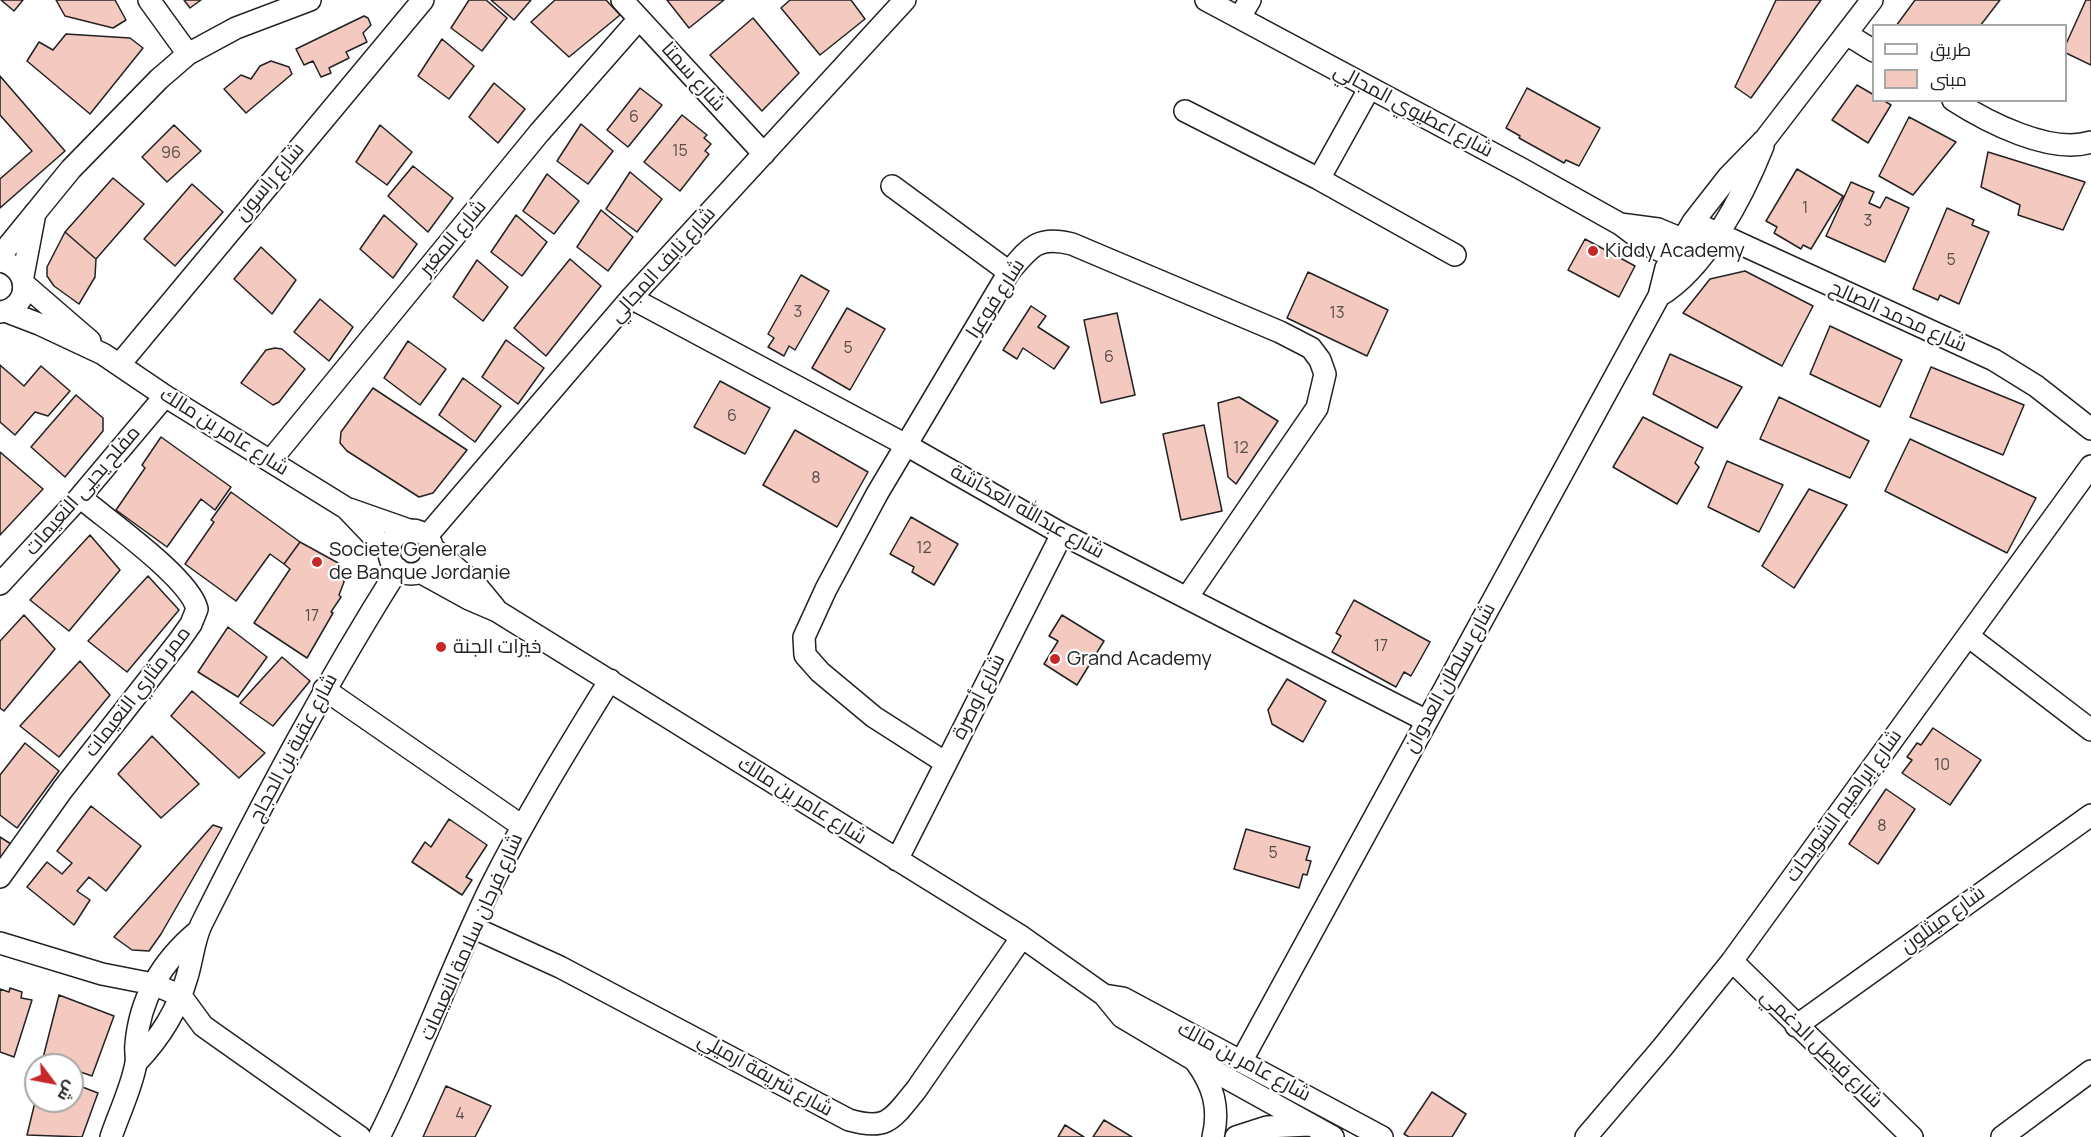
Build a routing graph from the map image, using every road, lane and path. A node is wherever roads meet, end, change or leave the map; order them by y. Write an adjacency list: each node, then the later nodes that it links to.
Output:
1 (149, 0): 12 (street)
2 (310, 0): 12 (street)
3 (622, 0): 9 (street, شارع سمتا)
4 (905, 0): 18 (street, شارع نايف المجالي)
5 (1206, 0): 8 (street, شارع اعطيوي المجالي)
6 (1872, 0): 10 (street, شارع سلطان العدوان)
7 (418, 2): 32 (street, شارع راسون)
8 (1245, 9): 13 (street, شارع اعطيوي المجالي)
9 (639, 19): 18 (street, شارع سمتا); 36 (street, شارع المغير)
10 (1848, 35): 11 (street); 16 (street, شارع سلطان العدوان)
11 (1872, 50)
12 (188, 54): 21 (street)
13 (1370, 89): 19 (street); 22 (street, شارع اعطيوي المجالي)
14 (1957, 102): 17 (street)
15 (1185, 111): 19 (street)
16 (1766, 138): 22 (street, شارع سلطان العدوان); 23 (street, شارع سلطان العدوان)
17 (2091, 142)
18 (764, 154): 30 (street, شارع نايف المجالي)
19 (1320, 179): 24 (street)
20 (892, 186): 27 (street)
21 (36, 210): 25 (street); 28 (street)
22 (1682, 239): 23 (street, شارع محمد الصالح); 23 (street, شارع اعطيوي المجالي); 29 (street, شارع سلطان العدوان)
23 (1706, 249): 29 (street, شارع سلطان العدوان); 34 (street, شارع محمد الصالح)
24 (1455, 255)
25 (0, 256)
26 (0, 261): 28 (street, شارع عامر بن مالك)
27 (1009, 272): 35 (street, شارع فوعرا); 45 (street, شارع فوعرا)
28 (24, 280): 31 (street); 32 (street, شارع عامر بن مالك)
29 (1659, 296): 50 (street, شارع سلطان العدوان)
30 (631, 298): 35 (street, شارع عبدالله العكاشة); 41 (street, شارع نايف المجالي)
31 (2, 312): 32 (street, شارع عامر بن مالك)
32 (111, 359): 33 (street, شارع عامر بن مالك)
33 (165, 396): 36 (street, شارع عامر بن مالك); 38 (street, مفلح يحيى النعيمات)
34 (2091, 429)
35 (908, 446): 40 (street, شارع عبدالله العكاشة); 52 (street, شارع فوعرا)
36 (271, 460): 39 (street, شارع عامر بن مالك)
37 (2091, 466): 47 (street, شارع إبراهيم الشويحات)
38 (80, 497): 44 (street, مفلح يحيى النعيمات); 56 (street, ممر مثاري النعيمات)
39 (346, 508): 41 (street, شارع عامر بن مالك); 42 (street, شارع عامر بن مالك)
40 (1062, 534): 45 (street, شارع عبدالله العكاشة); 52 (street, شارع أوصرة)
41 (423, 538): 42 (street); 43 (street); 46 (street, شارع عامر بن مالك)
42 (393, 561): 43 (street); 49 (street, شارع عقبة بن الحجاج)
43 (420, 572): 46 (street, شارع عامر بن مالك)
44 (0, 584)
45 (1188, 596): 50 (street, شارع عبدالله العكاشة)
46 (497, 611): 48 (street, شارع عامر بن مالك)
47 (1968, 636): 51 (street); 61 (street, شارع إبراهيم الشويحات)
48 (610, 680): 54 (street, شارع فرحان سلامة النعيمات); 55 (street, شارع عامر بن مالك)
49 (324, 689): 54 (street); 58 (street, شارع عقبة بن الحجاج)
50 (1425, 720): 70 (street, شارع سلطان العدوان)
51 (2091, 730)
52 (946, 763): 55 (street, شارع أوصرة)
53 (2091, 815): 69 (street, شارع ميثلون)
54 (522, 826): 57 (street, شارع فرحان سلامة النعيمات)
55 (897, 860): 59 (street, شارع عامر بن مالك)
56 (0, 877)
57 (472, 927): 59 (street, شارع شريفة ارميلي); 77 (street, شارع فرحان سلامة النعيمات)
58 (198, 931): 63 (street, شارع عقبة بن الحجاج); 65 (street, شارع عقبة بن الحجاج)
59 (1022, 937): 64 (street, شارع عامر بن مالك)
60 (0, 944): 62 (street)
61 (1732, 961): 69 (street, شارع فيصل الدغمي); 82 (street, شارع إبراهيم الشويحات)
62 (102, 974): 63 (street); 66 (street)
63 (153, 984): 65 (street); 66 (street, شارع عقبة بن الحجاج)
64 (1104, 995): 70 (street, شارع عامر بن مالك); 71 (street, شارع عامر بن مالك)
65 (181, 996): 67 (street, شارع عقبة بن الحجاج); 68 (street)
66 (144, 1005): 67 (street); 72 (street, شارع عقبة بن الحجاج)
67 (170, 1018): 68 (street); 72 (street, شارع عقبة بن الحجاج)
68 (203, 1026): 76 (street)
69 (1796, 1026): 83 (street, شارع فيصل الدغمي)
70 (1242, 1060): 81 (street, شارع عامر بن مالك)
71 (1196, 1061): 74 (street, شارع عامر بن مالك); 78 (street)
72 (136, 1063): 75 (street, شارع عقبة بن الحجاج)
73 (2091, 1071): 84 (street)
74 (1311, 1125): 79 (street); 80 (street, شارع عامر بن مالك)
75 (111, 1137)
76 (360, 1137)
77 (379, 1137)
78 (1213, 1137)
79 (1236, 1137)
80 (1333, 1137)
81 (1382, 1137)
82 (1586, 1137)
83 (1912, 1137)
84 (2002, 1137)

